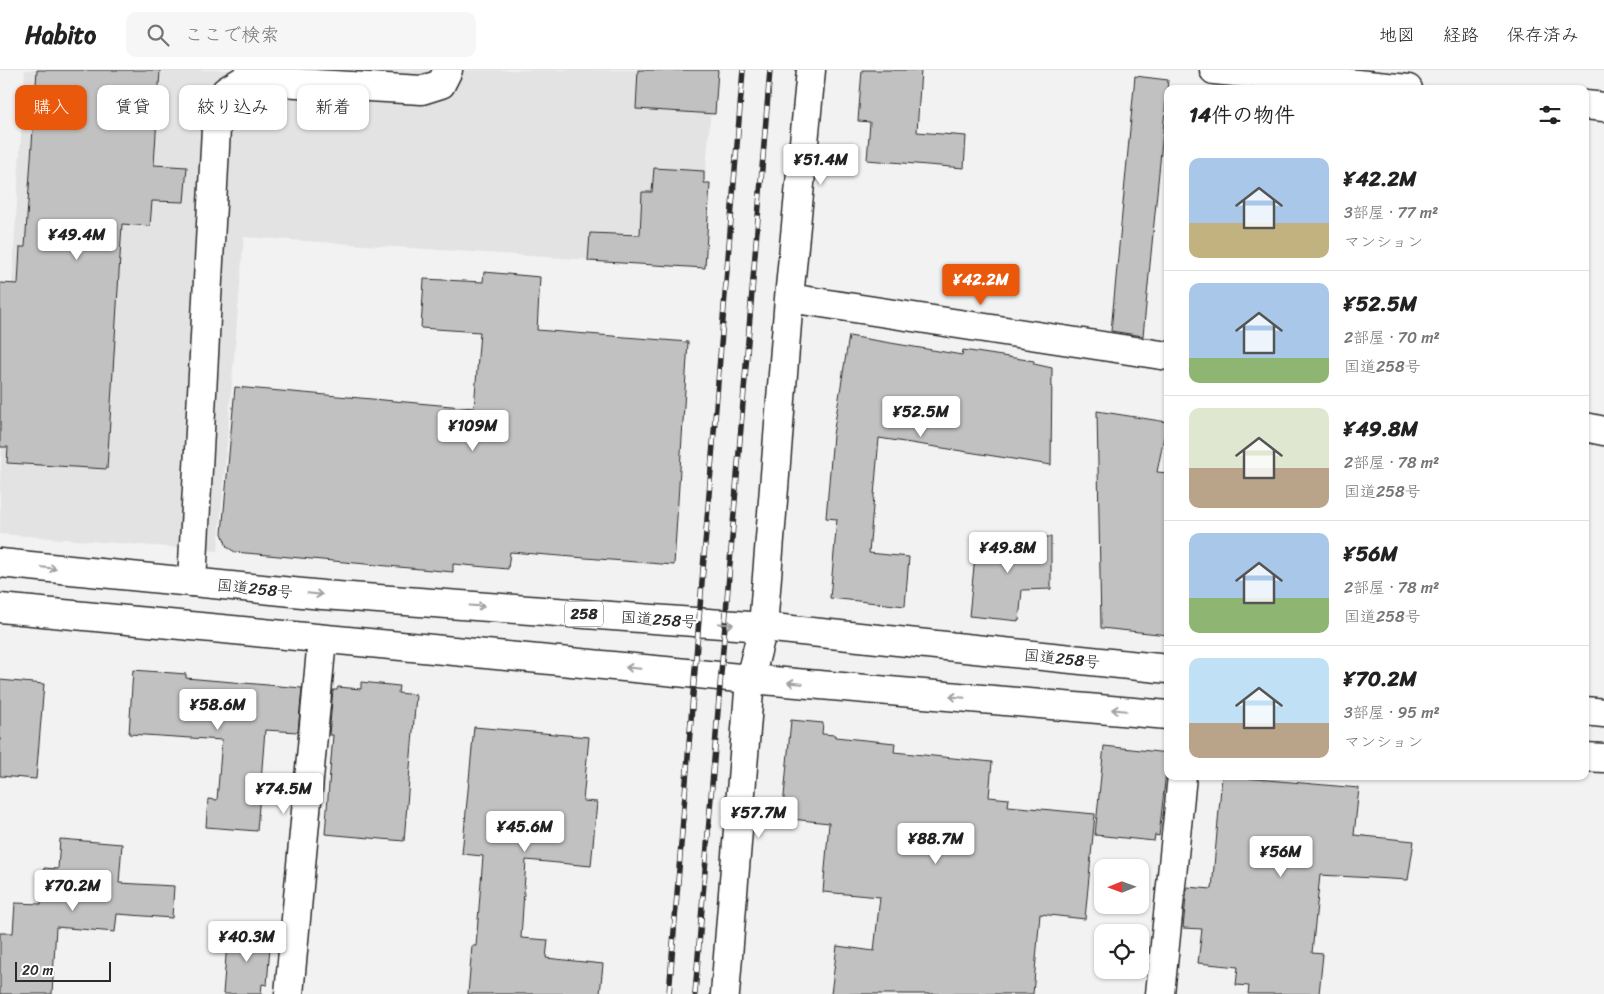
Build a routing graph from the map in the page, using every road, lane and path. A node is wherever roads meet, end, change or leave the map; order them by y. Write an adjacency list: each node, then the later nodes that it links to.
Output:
1 (448, 70): 13 (main road)
2 (811, 70): 8 (main road)
3 (1214, 70): 4 (main road)
4 (1328, 80): 5 (main road)
5 (1372, 85)
6 (1589, 105): 7 (main road)
7 (1604, 107)
8 (789, 298): 9 (main road); 15 (main road)
9 (1164, 355)
10 (1589, 429): 11 (main road)
11 (1604, 431)
12 (0, 563): 13 (main road, 国道258号 / 258, one-way to 13)
13 (192, 582): 15 (main road, 国道258号 / 258, one-way to 15)
14 (0, 608): 16 (main road)
15 (763, 627): 17 (main road, 国道258号 / 258); 18 (main road)
16 (322, 639): 18 (main road, one-way to 16); 25 (main road)
17 (1164, 670)
18 (750, 680): 21 (main road, one-way to 18); 26 (main road)
19 (1589, 711): 20 (main road)
20 (1604, 713)
21 (1164, 715)
22 (1589, 757): 23 (main road)
23 (1604, 758)
24 (1182, 780): 27 (main road)
25 (290, 994)
26 (725, 994)
27 (1160, 994)

